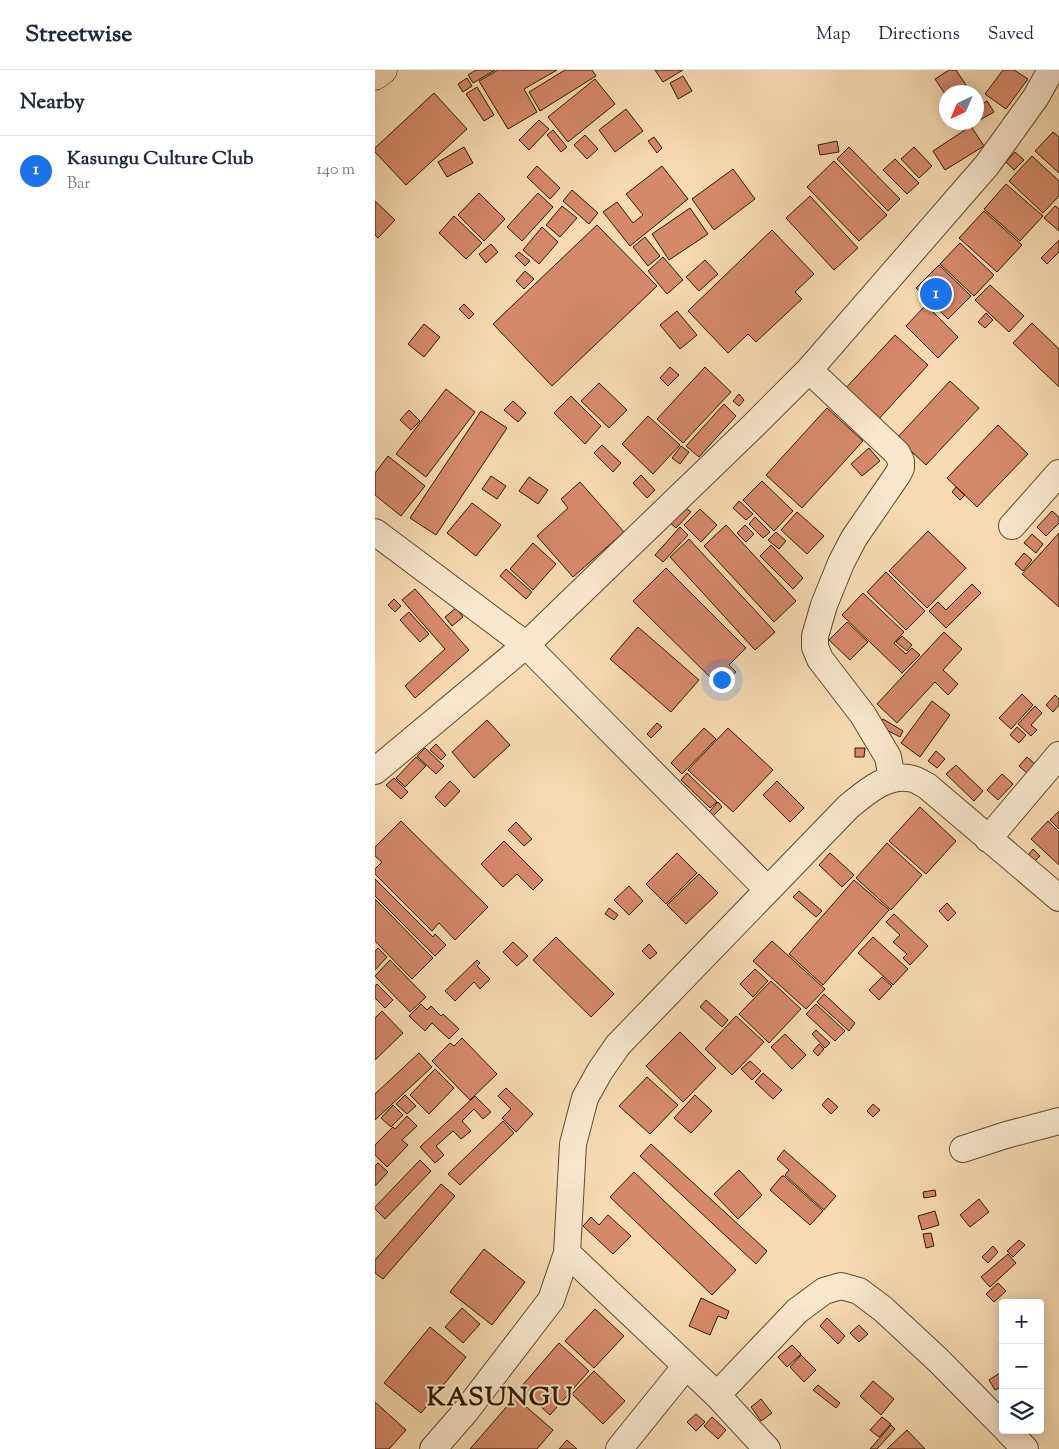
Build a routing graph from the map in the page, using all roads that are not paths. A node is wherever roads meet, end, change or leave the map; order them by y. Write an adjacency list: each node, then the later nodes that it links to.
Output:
1 (383, 70): 3 (main road)
2 (1051, 70): 4 (street)
3 (375, 76)
4 (809, 370): 8 (street); 11 (street)
5 (1059, 473): 6 (street)
6 (1012, 526)
7 (375, 532): 8 (street)
8 (525, 645): 10 (street); 13 (street)
9 (1059, 755): 12 (street)
10 (375, 771)
11 (892, 779): 12 (street); 13 (street)
12 (988, 839): 14 (street)
13 (768, 890): 17 (street)
14 (1059, 898)
15 (1059, 1121): 16 (street)
16 (963, 1149)
17 (567, 1253): 18 (street); 22 (street)
18 (686, 1366): 19 (street); 23 (street)
19 (717, 1395): 20 (street); 24 (street)
20 (999, 1422)
21 (1011, 1434): 25 (street)
22 (433, 1449)
23 (619, 1449)
24 (767, 1449)
25 (1025, 1449)

